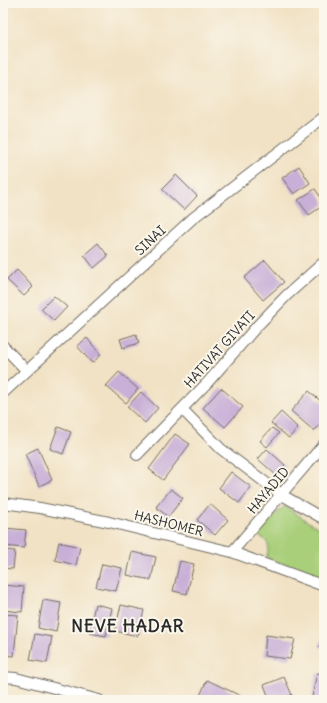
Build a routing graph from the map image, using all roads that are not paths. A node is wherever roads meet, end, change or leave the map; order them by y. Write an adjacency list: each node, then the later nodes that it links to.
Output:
1 (324, 117): 4 (street, SINAI)
2 (324, 262): 6 (street, HATIVAT GIVATI)
3 (3, 346): 4 (street)
4 (27, 371): 5 (street, SINAI)
5 (3, 393)
6 (182, 409): 8 (street, HATIVAT GIVATI); 9 (street)
7 (324, 444): 9 (street, HAYADID)
8 (137, 455)
9 (282, 495): 11 (street); 12 (street, HAYADID)
10 (3, 503): 12 (street, HASHOMER)
11 (324, 519)
12 (232, 552): 13 (street, HASHOMER)
13 (324, 586)
14 (3, 677): 15 (street)
15 (99, 700)

